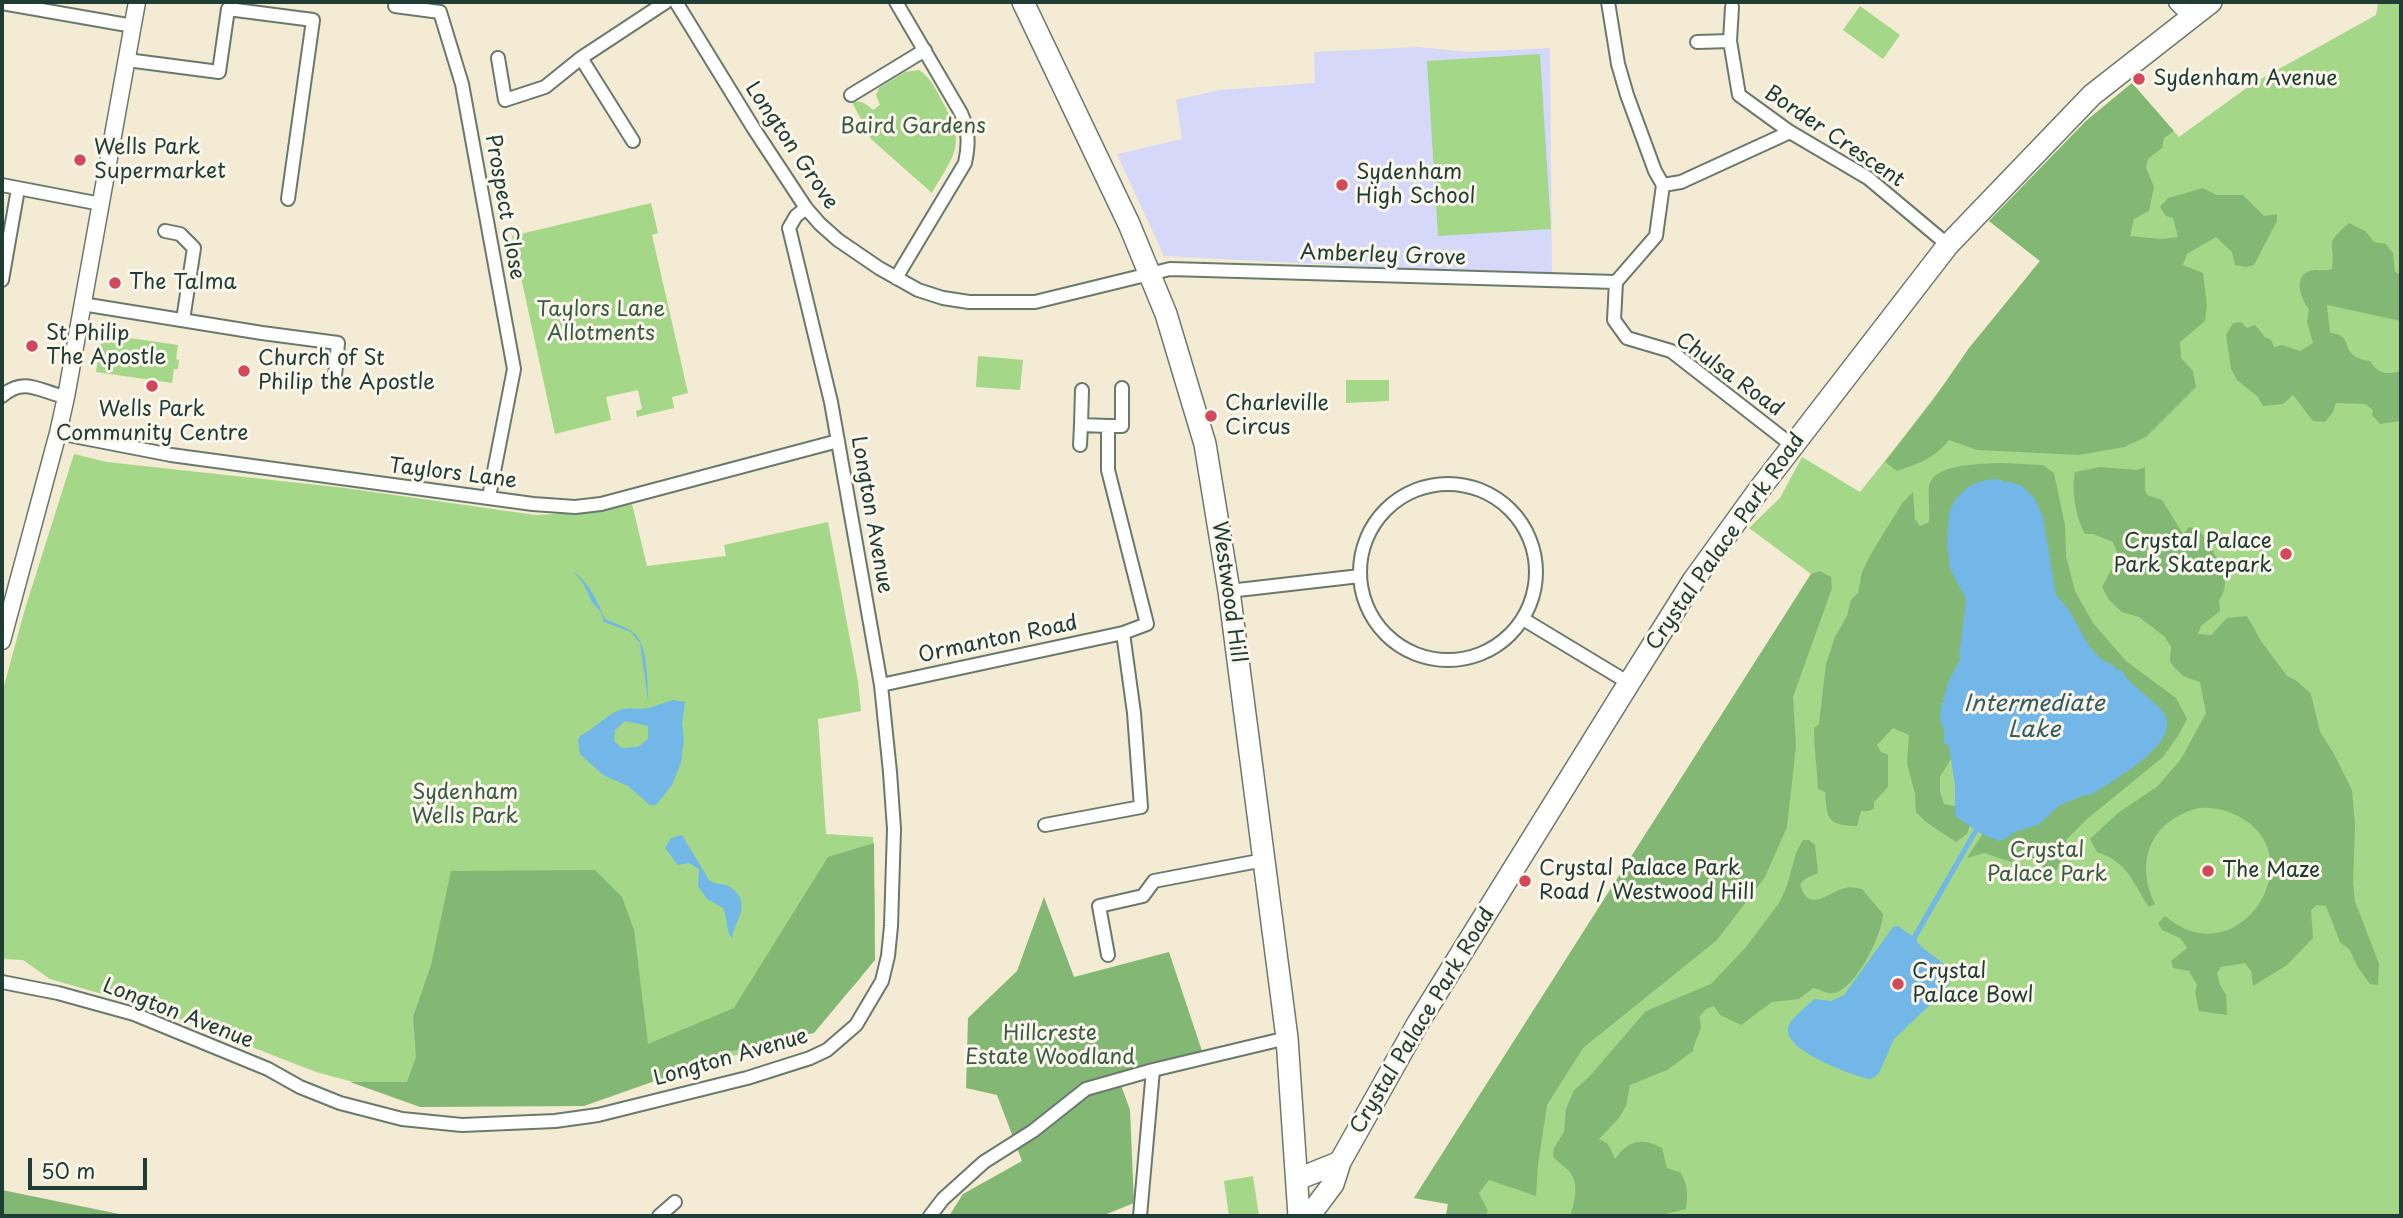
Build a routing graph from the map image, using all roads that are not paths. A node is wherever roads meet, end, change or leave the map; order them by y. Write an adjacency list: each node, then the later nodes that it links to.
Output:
1 (137, 2): 13 (street)
2 (666, 2): 18 (street)
3 (676, 2): 28 (street, Longton Grove)
4 (896, 2): 16 (street)
5 (1023, 2): 31 (main road, Westwood Hill)
6 (1608, 2): 24 (street)
7 (2211, 2): 12 (main road, Crystal Palace Park Road)
8 (2, 3): 9 (street)
9 (49, 6): 13 (street)
10 (395, 6): 48 (street, Prospect Close)
11 (1732, 7): 15 (street, Border Crescent)
12 (2185, 9): 30 (main road, Crystal Palace Park Road)
13 (133, 26): 19 (street)
14 (1697, 41): 15 (street)
15 (1730, 41): 21 (street, Border Crescent)
16 (925, 50): 20 (street); 32 (street)
17 (498, 58): 18 (street)
18 (581, 58): 22 (street)
19 (127, 60): 26 (street); 27 (street)
20 (851, 94)
21 (1790, 132): 24 (street); 30 (street, Border Crescent)
22 (633, 141)
23 (2, 185): 25 (street)
24 (1663, 185): 34 (street)
25 (18, 189): 27 (street); 33 (street)
26 (288, 200)
27 (101, 204): 35 (street)
28 (806, 208): 32 (street, Longton Grove); 45 (street, Longton Avenue)
29 (165, 231): 36 (street)
30 (1948, 245): 47 (main road, Crystal Palace Park Road)
31 (1149, 274): 32 (street, Longton Grove); 34 (street, Amberley Grove); 50 (main road, Westwood Hill)
32 (896, 278)
33 (2, 280)
34 (1616, 282): 47 (street, Chulsa Road)
35 (82, 304): 36 (street); 41 (street)
36 (183, 320): 37 (street)
37 (335, 376)
38 (1122, 388): 43 (street)
39 (1082, 390): 42 (street)
40 (2, 396): 41 (street)
41 (66, 397): 44 (street)
42 (1081, 425): 43 (street); 46 (street)
43 (1108, 426): 52 (street, Ormanton Road)
44 (58, 433): 48 (street, Taylors Lane); 53 (street)
45 (838, 441): 48 (street, Taylors Lane); 55 (street, Longton Avenue)
46 (1080, 445)
47 (1793, 446): 54 (main road, Crystal Palace Park Road)
48 (489, 498)
49 (1360, 576): 50 (street); 51 (street); 51 (street)
50 (1230, 591): 57 (main road, Westwood Hill)
51 (1523, 619): 54 (street)
52 (1123, 633): 55 (street, Ormanton Road); 56 (street)
53 (2, 640)
54 (1629, 683): 62 (main road, Crystal Palace Park Road)
55 (881, 684): 59 (street, Longton Avenue)
56 (1045, 825)
57 (1264, 860): 58 (street); 60 (main road, Westwood Hill)
58 (1108, 955)
59 (2, 982)
60 (1287, 1038): 61 (street); 63 (main road, Westwood Hill)
61 (1153, 1070): 67 (street); 68 (street)
62 (1340, 1162): 63 (main road); 64 (main road, Crystal Palace Park Road)
63 (1298, 1179): 69 (main road, Westwood Hill)
64 (1333, 1184): 70 (main road, Crystal Palace Park Road); 71 (main road)
65 (675, 1202): 66 (street)
66 (659, 1216)
67 (930, 1216)
68 (1140, 1216)
69 (1299, 1216)
70 (1309, 1216)
71 (1322, 1216)

